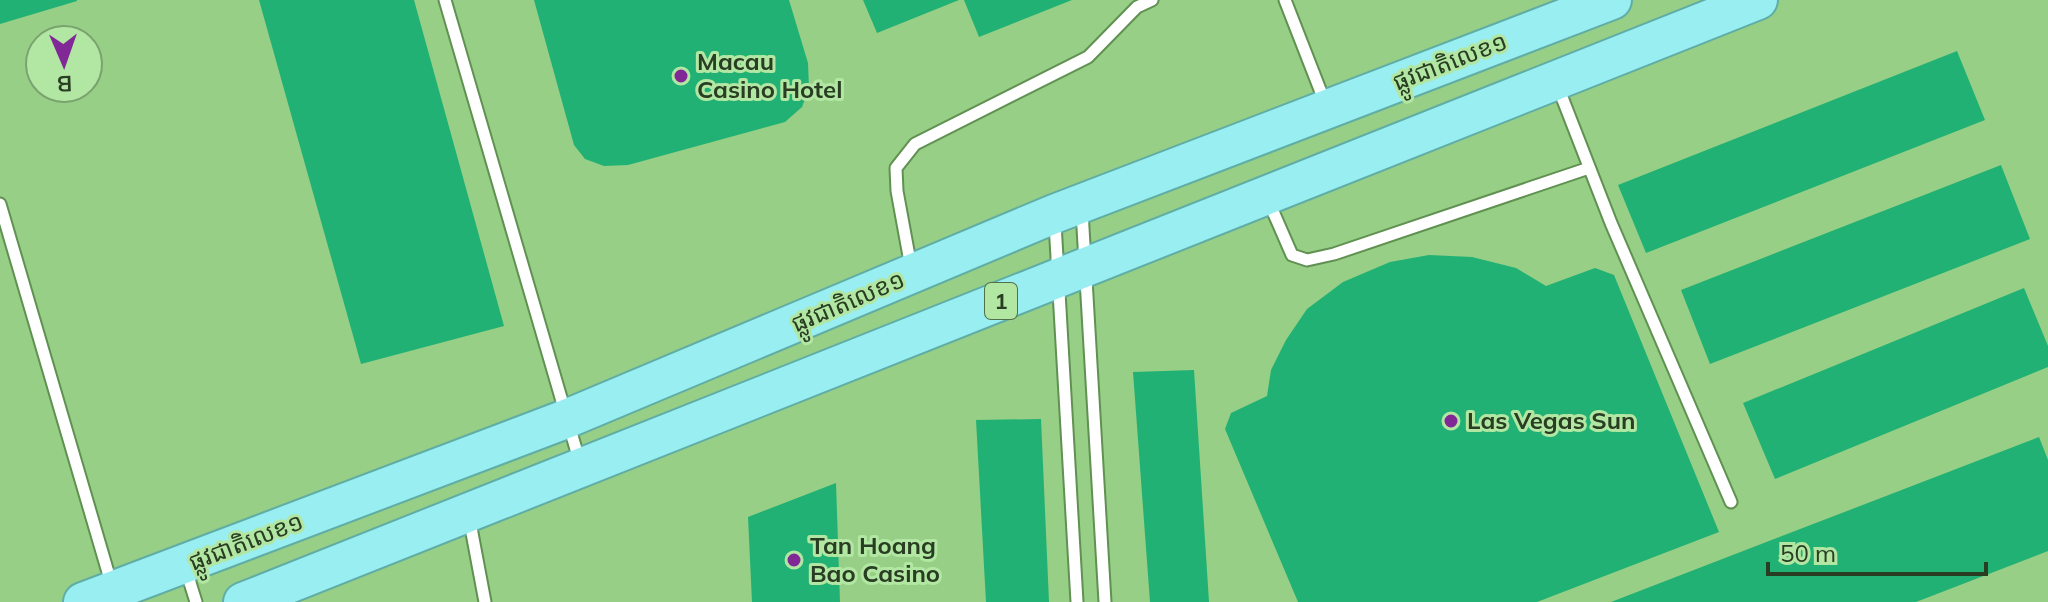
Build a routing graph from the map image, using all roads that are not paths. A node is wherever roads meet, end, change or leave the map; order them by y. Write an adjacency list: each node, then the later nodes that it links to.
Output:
1 (445, 0): 14 (lane)
2 (1152, 0): 13 (lane)
3 (1285, 0): 7 (lane)
4 (1612, 0): 7 (highway, ផ្លូវជាតិលេខ១ / 1)
5 (1758, 0): 6 (highway, 1)
6 (1556, 82): 8 (lane); 9 (highway, 1)
7 (1328, 109): 11 (highway, ផ្លូវជាតិលេខ១ / 1)
8 (1589, 168): 9 (lane); 16 (lane)
9 (1266, 196): 12 (highway, 1)
10 (0, 204): 19 (lane)
11 (1068, 209): 12 (lane); 12 (lane); 13 (highway, ផ្លូវជាតិលេខ១ / 1)
12 (1071, 273): 15 (highway, 1); 23 (lane); 24 (lane)
13 (912, 275): 14 (highway, ផ្លូវជាតិលេខ១ / 1)
14 (566, 419): 15 (lane); 18 (highway, ផ្លូវជាតិលេខ១ / 1)
15 (581, 468): 17 (highway, 1)
16 (1731, 502)
17 (468, 513): 21 (highway, 1); 22 (lane)
18 (184, 566): 19 (highway, ផ្លូវជាតិលេខ១ / 1); 20 (lane)
19 (98, 596)
20 (196, 602)
21 (243, 602)
22 (485, 602)
23 (1077, 602)
24 (1105, 602)

